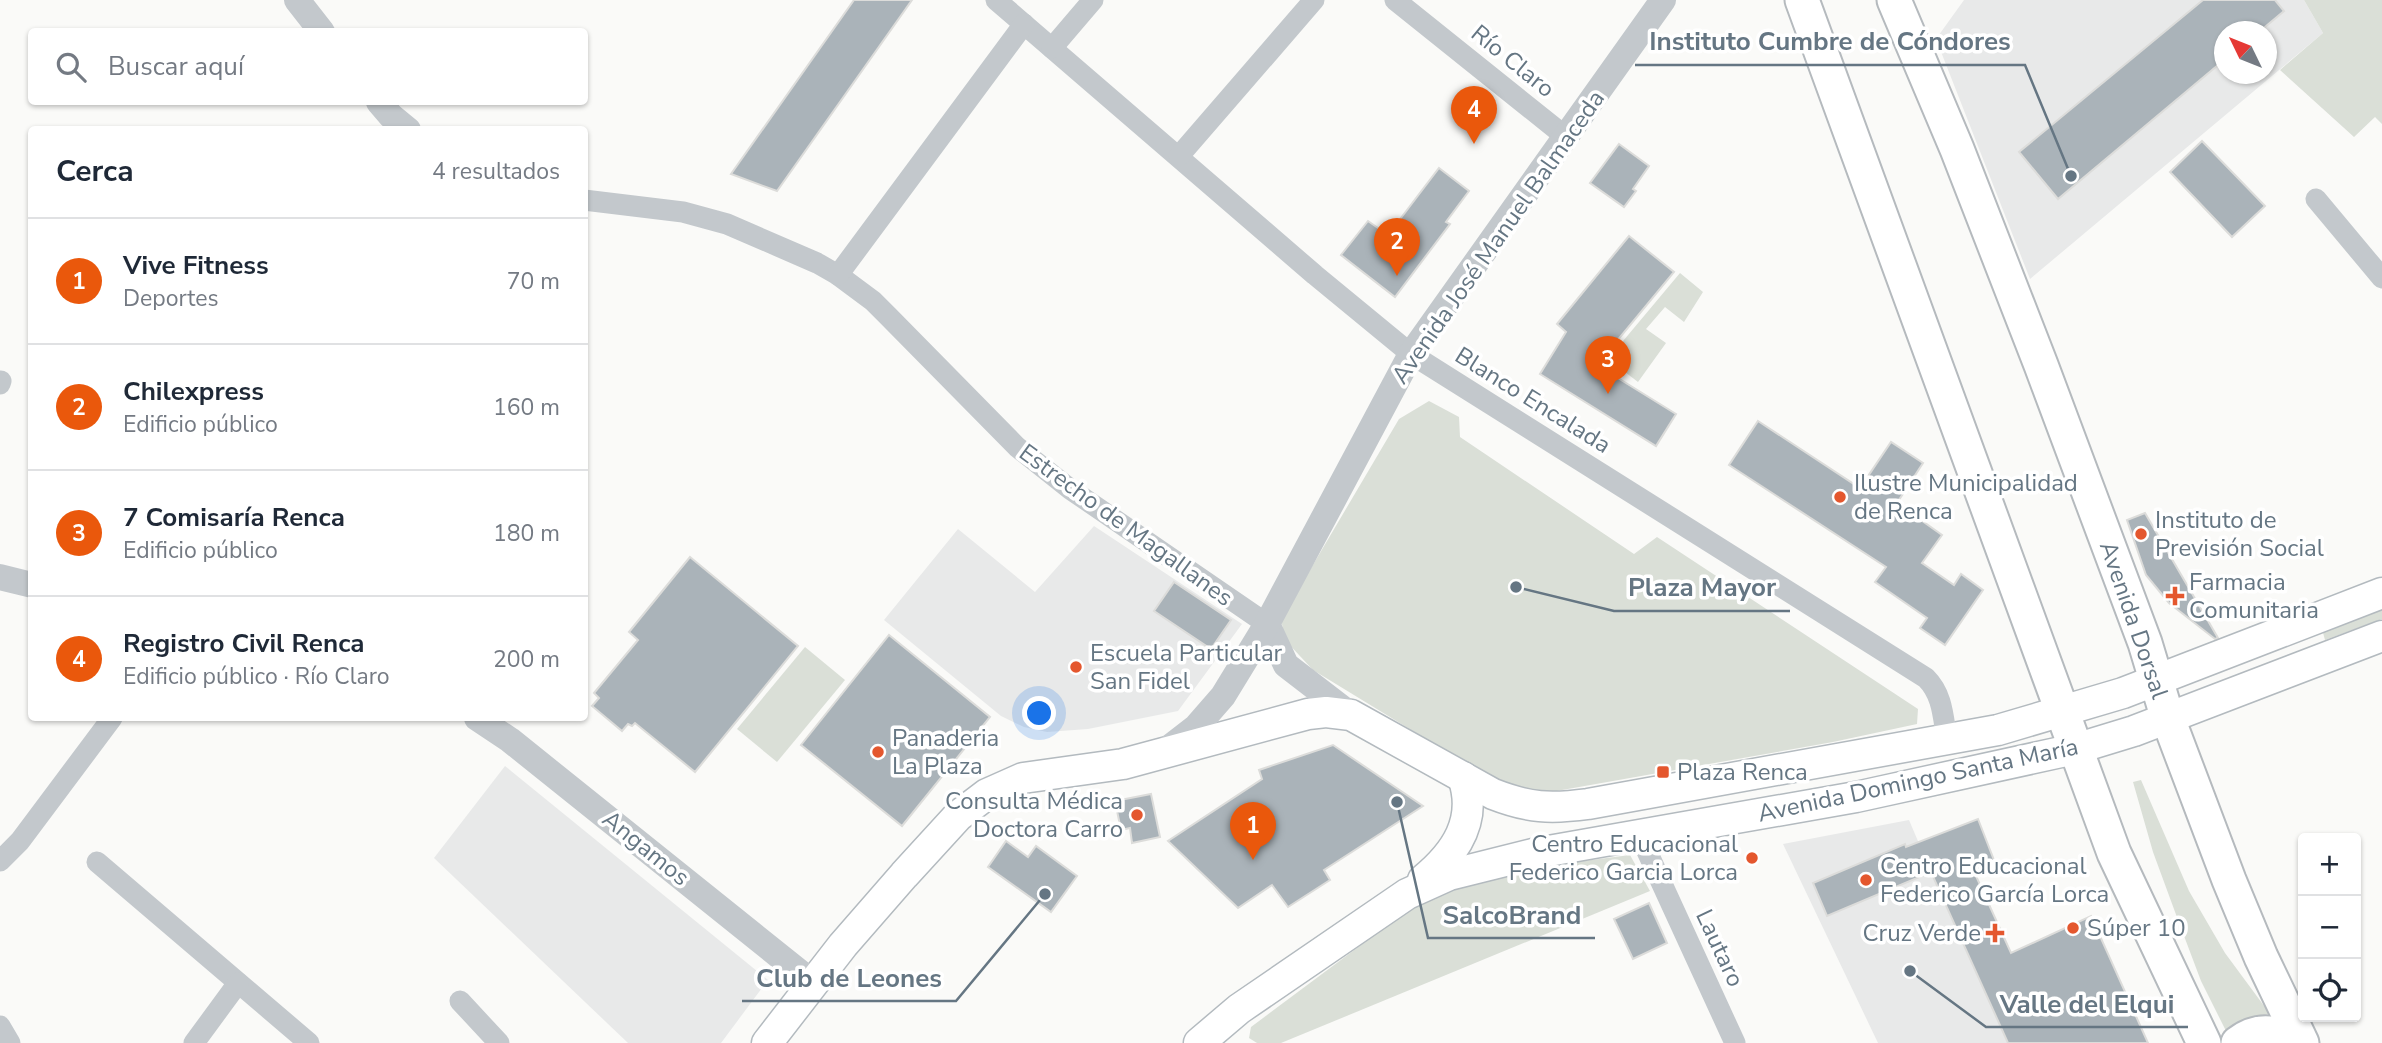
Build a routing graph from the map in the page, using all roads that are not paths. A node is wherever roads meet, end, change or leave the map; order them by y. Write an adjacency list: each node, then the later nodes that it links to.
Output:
1 (297, 0): 10 (street)
2 (996, 0): 9 (street, Blanco Encalada)
3 (1093, 0): 11 (street)
4 (1314, 0): 15 (street)
5 (1395, 0): 14 (street, Río Claro)
6 (1802, 0): 27 (main road)
7 (1894, 0): 26 (main road, Avenida Dorsal)
8 (1661, 1): 14 (street, Avenida José Manuel Balmaceda)
9 (1024, 24): 11 (street, Blanco Encalada); 18 (street)
10 (319, 28)
11 (1052, 48): 15 (street, Blanco Encalada)
12 (382, 105): 13 (street)
13 (403, 126)
14 (1566, 137): 20 (street, Avenida José Manuel Balmaceda)
15 (1179, 156): 20 (street, Blanco Encalada)
16 (2316, 199): 19 (street)
17 (588, 201): 18 (street, Estrecho de Magallanes)
18 (838, 275): 24 (street, Estrecho de Magallanes)
19 (2382, 278)
20 (1411, 354): 24 (street, Avenida José Manuel Balmaceda); 32 (street, Blanco Encalada)
21 (0, 577): 22 (street)
22 (28, 584)
23 (2382, 593): 26 (main road, Avenida Domingo Santa María)
24 (1266, 624): 28 (street, Estrecho de Magallanes); 34 (street, Avenida José Manuel Balmaceda)
25 (2382, 636): 29 (main road, Avenida Domingo Santa María)
26 (2156, 679): 27 (main road, Avenida Domingo Santa María); 29 (main road, Avenida Dorsal)
27 (2063, 711): 32 (main road, Avenida Domingo Santa María); 33 (main road)
28 (1351, 715): 34 (main road, Avenida José Manuel Balmaceda); 35 (main road, Avenida José Manuel Balmaceda)
29 (2167, 716): 33 (main road, Avenida Domingo Santa María); 53 (main road, Avenida Dorsal)
30 (110, 721): 37 (street)
31 (481, 721): 41 (street, Angamos)
32 (1947, 740): 35 (main road, Avenida Domingo Santa María)
33 (2076, 749): 36 (main road, Avenida Domingo Santa María); 51 (main road)
34 (1158, 755): 41 (main road, Avenida José Manuel Balmaceda)
35 (1463, 777): 39 (main road)
36 (1640, 836): 39 (main road, Avenida Domingo Santa María); 50 (street, Lautaro)
37 (0, 861)
38 (97, 862): 40 (street)
39 (1407, 894): 44 (main road, Avenida Domingo Santa María)
40 (238, 983): 46 (street); 47 (street)
41 (813, 983): 49 (main road, Avenida José Manuel Balmaceda)
42 (460, 1001): 48 (street)
43 (0, 1026): 45 (street)
44 (1214, 1038)
45 (10, 1043)
46 (194, 1043)
47 (309, 1043)
48 (499, 1043)
49 (767, 1043)
50 (1735, 1043)
51 (2204, 1043)
52 (2238, 1043): 53 (main road)
53 (2302, 1043)

